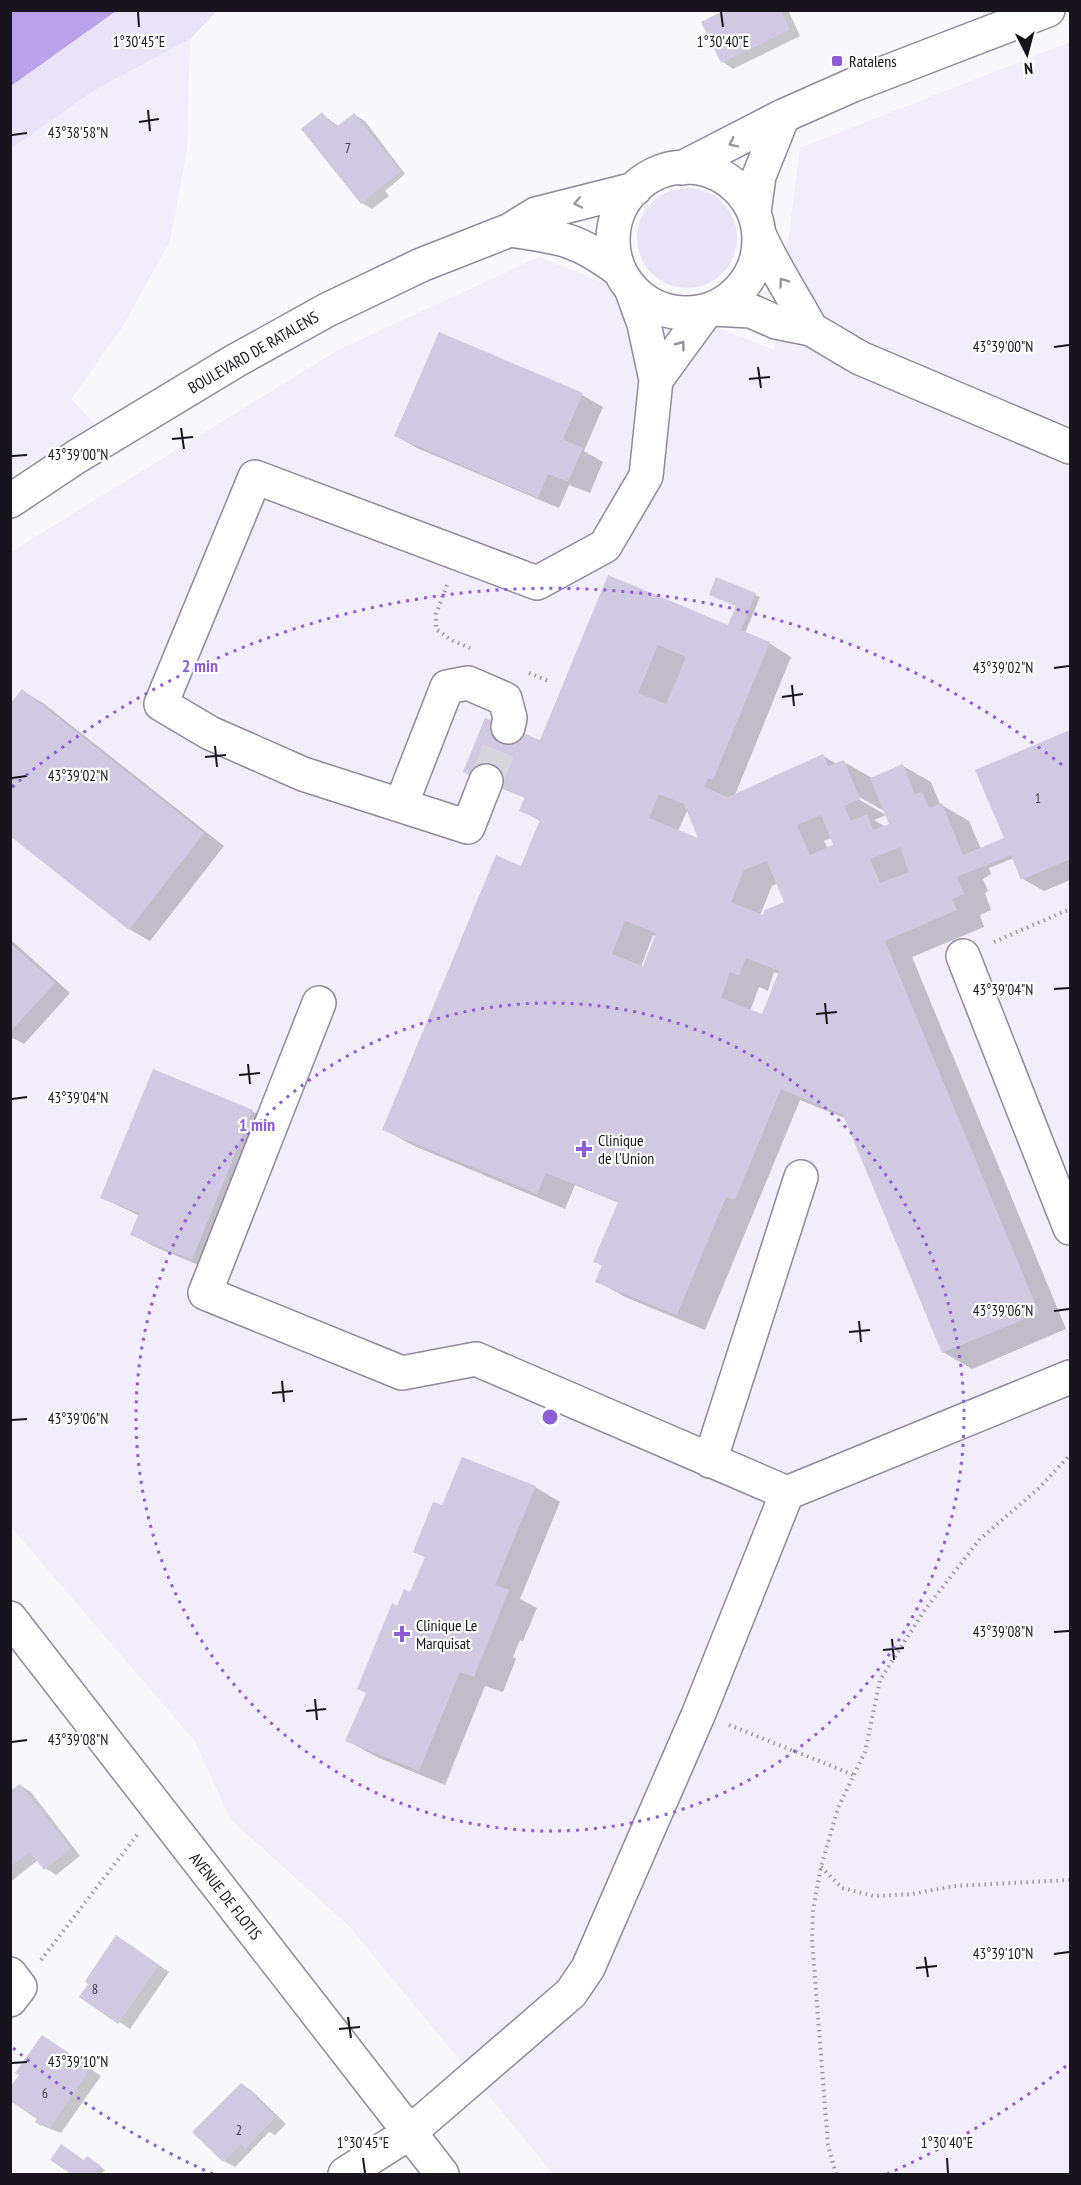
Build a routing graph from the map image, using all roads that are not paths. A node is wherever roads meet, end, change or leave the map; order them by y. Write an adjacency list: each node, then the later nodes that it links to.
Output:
1 (1048, 10): 2 (street)
2 (783, 116): 3 (street, one-way to 3); 5 (street)
3 (682, 168): 4 (street); 5 (street)
4 (635, 189): 6 (street, BOULEVARD DE RATALENS, one-way to 6); 7 (street)
5 (757, 223): 8 (street); 9 (street, one-way to 5)
6 (510, 230): 7 (street, BOULEVARD DE RATALENS); 12 (street, BOULEVARD DE RATALENS)
7 (625, 280): 8 (street); 10 (street)
8 (710, 309): 9 (street); 10 (street, one-way to 8)
9 (811, 329): 11 (street)
10 (656, 380): 15 (street)
11 (1071, 447)
12 (10, 501)
13 (508, 727): 15 (street)
14 (486, 781): 15 (street)
15 (401, 805)
16 (963, 956): 19 (street)
17 (320, 1003): 21 (street)
18 (801, 1177): 21 (street)
19 (1071, 1228)
20 (1071, 1377): 22 (street)
21 (710, 1461): 22 (street)
22 (787, 1493): 24 (street)
23 (10, 1618): 24 (street, AVENUE DE FLOTIS)
24 (409, 2133): 25 (street); 26 (street, AVENUE DE FLOTIS)
25 (345, 2175)
26 (442, 2175)

